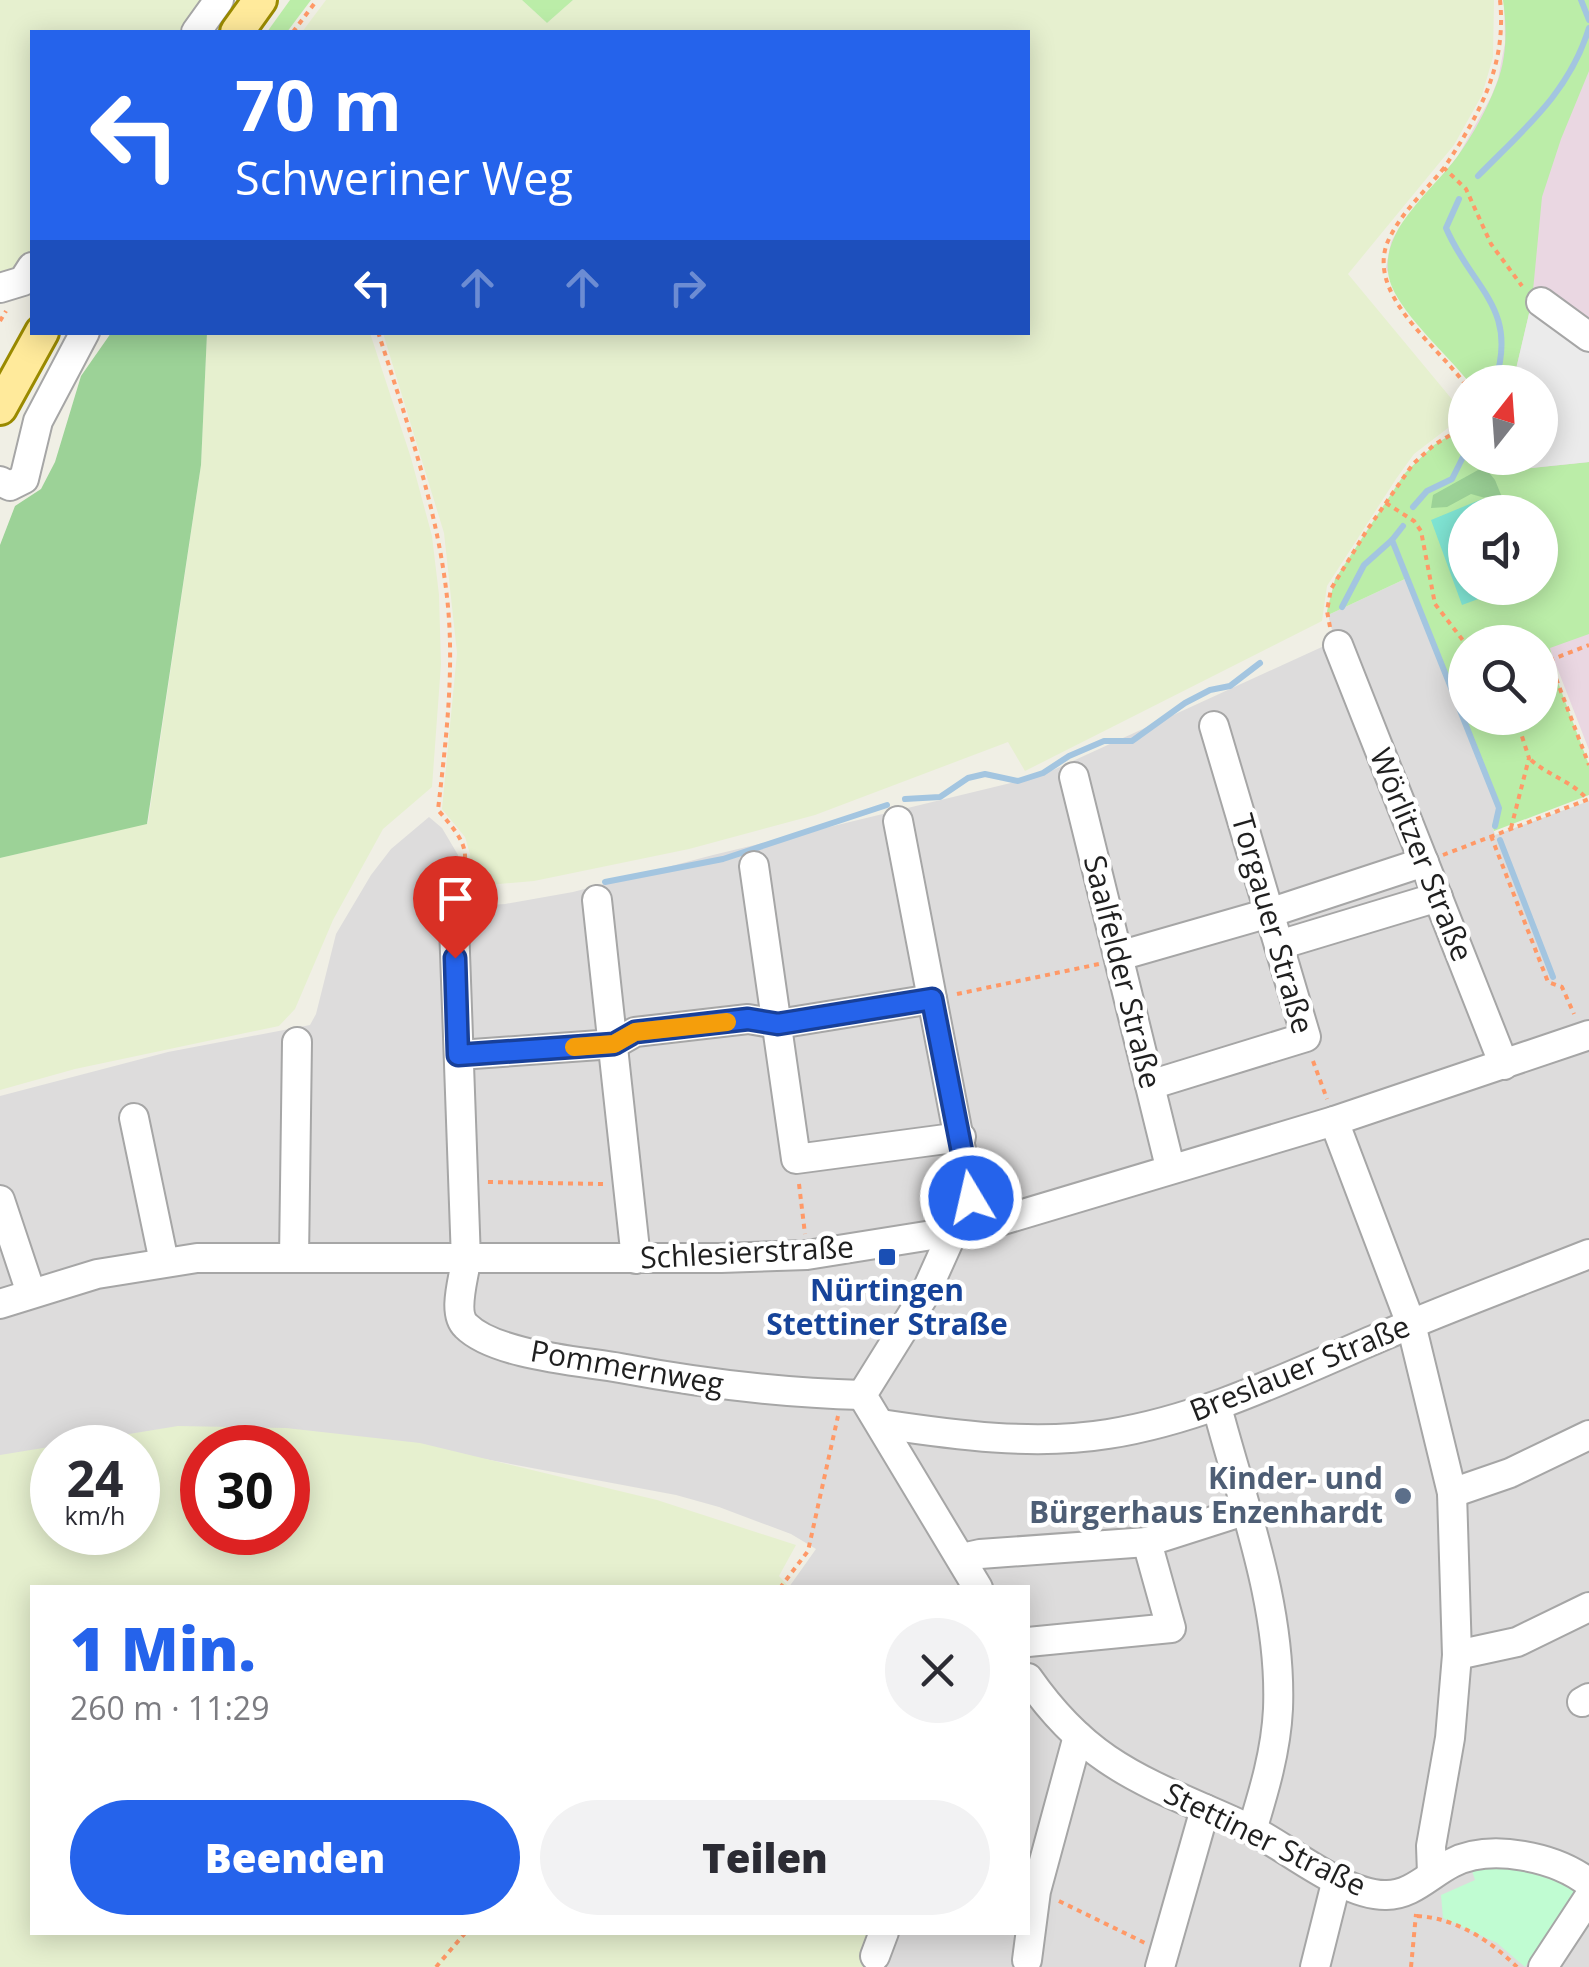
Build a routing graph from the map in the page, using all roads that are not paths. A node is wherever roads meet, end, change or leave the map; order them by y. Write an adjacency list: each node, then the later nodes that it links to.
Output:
1 (219, 0): 3 (street)
2 (260, 0): 4 (main road)
3 (197, 30)
4 (238, 30)
5 (30, 270): 6 (street)
6 (0, 288)
7 (1541, 302): 10 (street)
8 (40, 335): 11 (main road)
9 (83, 335): 12 (street)
10 (1589, 337)
11 (4, 394)
12 (0, 480)
13 (1338, 645): 17 (street, Wörlitzer Straße)
14 (1214, 726): 22 (street, Torgauer Straße)
15 (1074, 777): 26 (street, Saalfelder Straße)
16 (898, 821): 27 (street)
17 (1424, 862): 19 (street); 20 (street, Wörlitzer Straße)
18 (754, 866): 28 (street)
19 (1346, 888): 22 (street); 23 (street)
20 (1438, 896): 23 (street); 33 (street, Wörlitzer Straße)
21 (597, 900): 31 (street)
22 (1269, 913): 25 (street, Torgauer Straße); 26 (street)
23 (1357, 921): 25 (street)
24 (454, 925): 32 (street)
25 (1279, 945): 34 (street, Torgauer Straße)
26 (1118, 956): 34 (street, Saalfelder Straße)
27 (932, 999): 28 (street); 37 (street)
28 (778, 1024): 31 (street); 37 (street)
29 (1586, 1036): 33 (street, Schlesierstraße)
30 (297, 1042): 42 (street)
31 (614, 1044): 32 (street); 43 (street)
32 (458, 1055): 44 (street)
33 (1504, 1065): 36 (street, Schlesierstraße)
34 (1150, 1086): 38 (street, Saalfelder Straße)
35 (134, 1118): 45 (street)
36 (1334, 1120): 38 (street, Schlesierstraße); 48 (street)
37 (961, 1137): 40 (street)
38 (1170, 1168): 40 (street, Schlesierstraße)
39 (0, 1200): 46 (street)
40 (964, 1231): 43 (street, Schlesierstraße); 49 (street)
41 (1589, 1254): 48 (street, Breslauer Straße)
42 (294, 1258): 44 (street, Schlesierstraße); 45 (street, Schlesierstraße)
43 (636, 1259): 44 (street, Schlesierstraße)
44 (466, 1260): 49 (street, Pommernweg)
45 (164, 1262): 46 (street, Schlesierstraße)
46 (31, 1294): 47 (street, Schlesierstraße)
47 (0, 1304)
48 (1411, 1324): 50 (street, Breslauer Straße); 53 (street)
49 (862, 1394): 51 (street)
50 (1216, 1407): 51 (street, Breslauer Straße); 54 (street)
51 (881, 1424): 56 (street)
52 (1589, 1435): 53 (street)
53 (1452, 1493): 60 (street)
54 (1244, 1510): 55 (street); 66 (street)
55 (1147, 1542): 56 (street); 59 (street)
56 (962, 1558): 57 (street)
57 (976, 1585)
58 (1589, 1607): 60 (street)
59 (1030, 1642)
60 (1457, 1655): 67 (street)
61 (1030, 1681): 62 (street, Stettiner Straße)
62 (1054, 1711): 63 (street); 64 (street, Stettiner Straße)
63 (1030, 1720)
64 (1078, 1736): 65 (street, Stettiner Straße); 71 (street)
65 (1205, 1809): 66 (street, Stettiner Straße); 72 (street)
66 (1252, 1830): 68 (street, Stettiner Straße)
67 (1432, 1874): 68 (street, Stettiner Straße); 69 (street, Stettiner Straße)
68 (1337, 1879): 73 (street)
69 (1589, 1883)
70 (1589, 1897): 74 (street)
71 (1028, 1960)
72 (1160, 1967)
73 (1315, 1967)
74 (1543, 1967)

